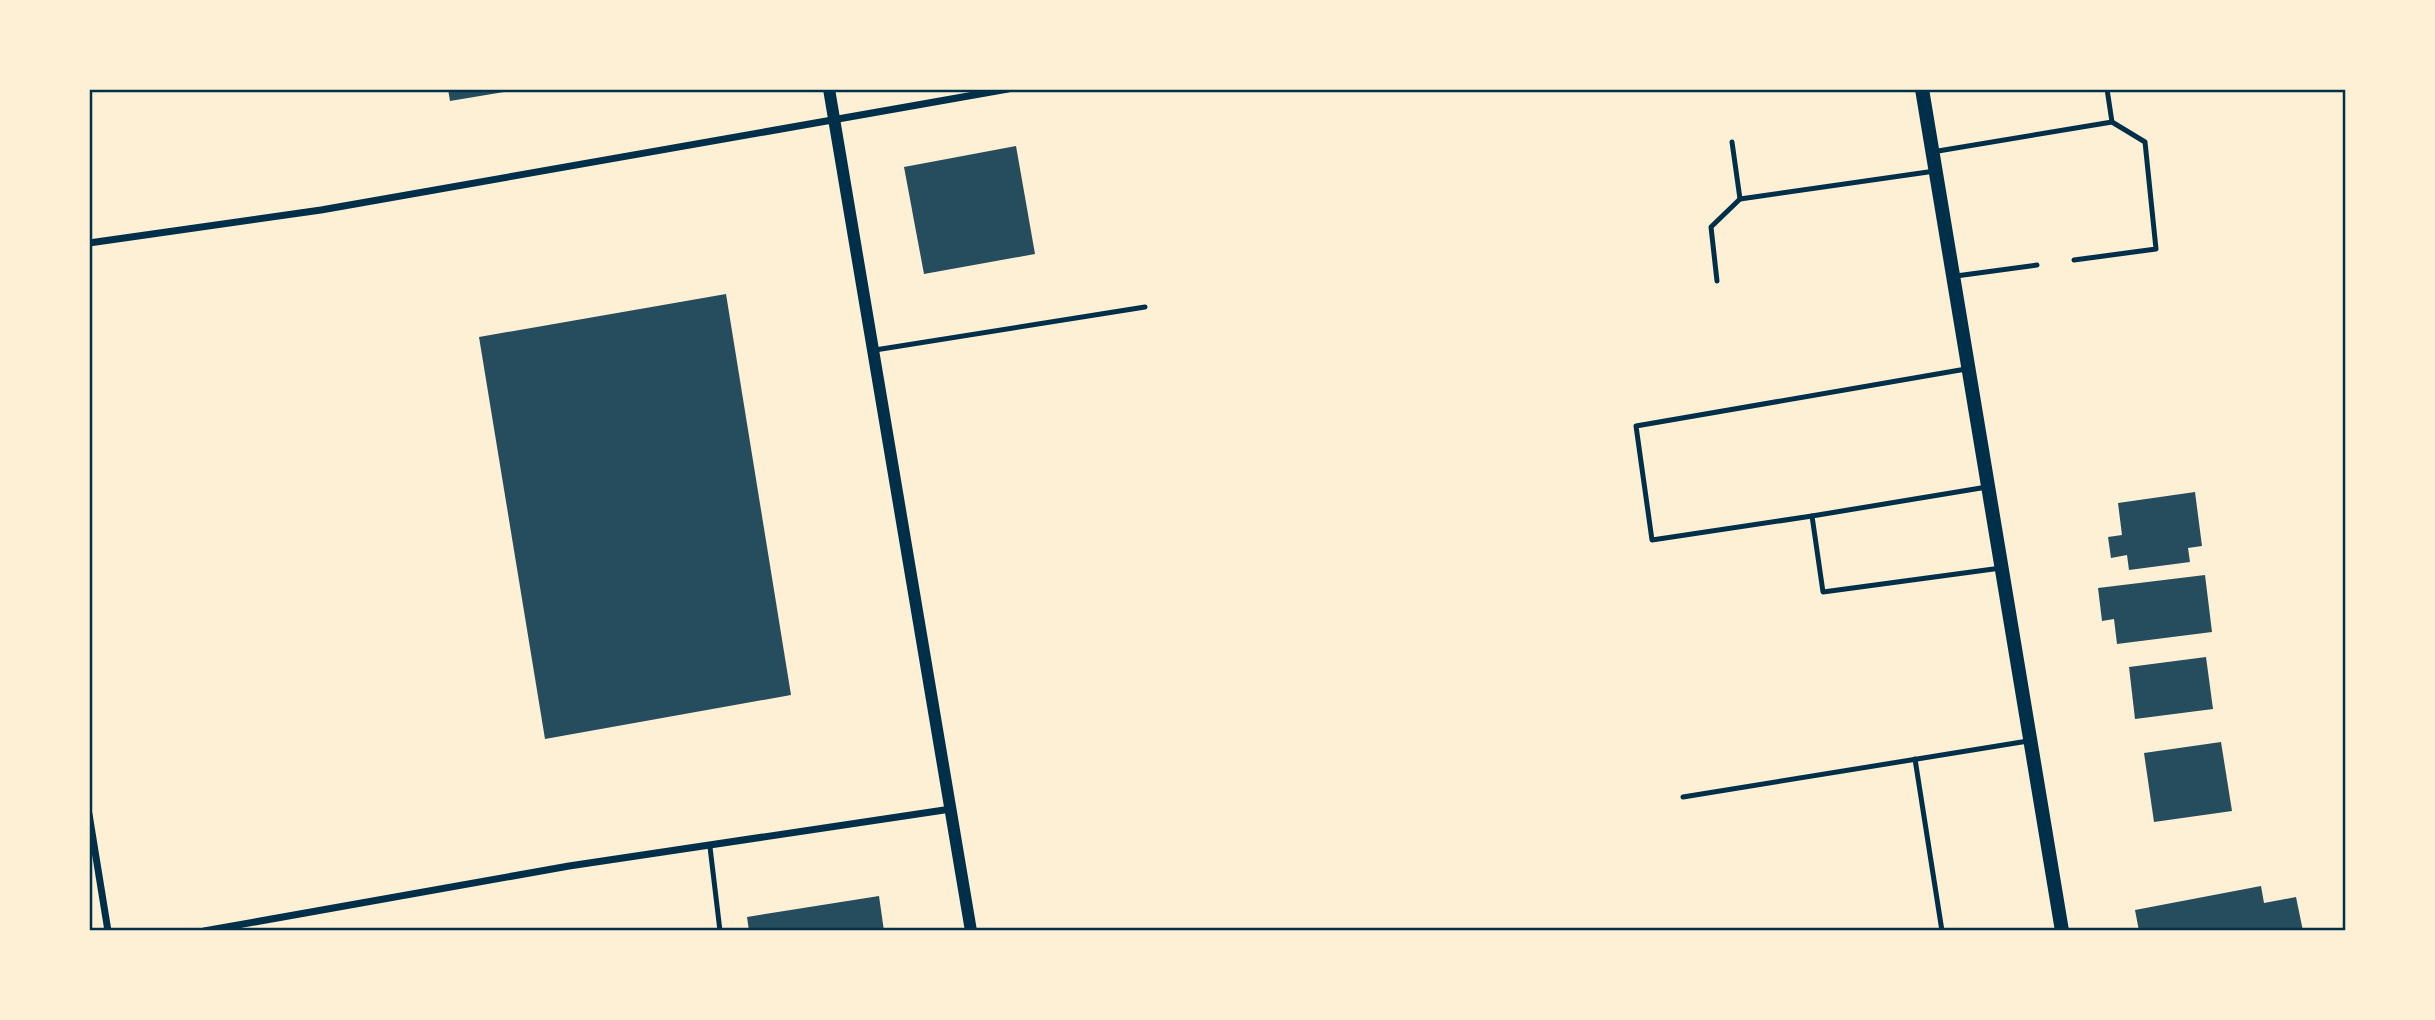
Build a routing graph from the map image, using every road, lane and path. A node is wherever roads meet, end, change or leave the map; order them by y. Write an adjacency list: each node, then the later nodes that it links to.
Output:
1 (829, 89): 5 (street)
2 (1008, 89): 5 (street)
3 (1922, 89): 8 (main road)
4 (2107, 89): 6 (lane)
5 (834, 118): 11 (street); 17 (street)
6 (2112, 122): 8 (lane); 12 (lane)
7 (1732, 142): 10 (lane)
8 (1932, 152): 9 (main road)
9 (1935, 171): 10 (lane); 14 (main road)
10 (1740, 199): 15 (lane)
11 (89, 243)
12 (2074, 260)
13 (2037, 265): 14 (lane)
14 (1953, 276): 18 (main road)
15 (1717, 281)
16 (1145, 307): 17 (lane)
17 (872, 350): 25 (street)
18 (1968, 368): 19 (main road); 20 (lane)
19 (1988, 487): 20 (lane); 21 (main road)
20 (1812, 516): 21 (lane)
21 (2001, 568): 22 (main road)
22 (2031, 740): 23 (lane); 33 (main road)
23 (1915, 759): 24 (lane); 32 (lane)
24 (1683, 797)
25 (951, 809): 27 (street); 31 (street)
26 (89, 814): 28 (street)
27 (710, 847): 29 (street); 30 (lane)
28 (108, 931)
29 (204, 931)
30 (720, 931)
31 (971, 931)
32 (1942, 931)
33 (2062, 931)

